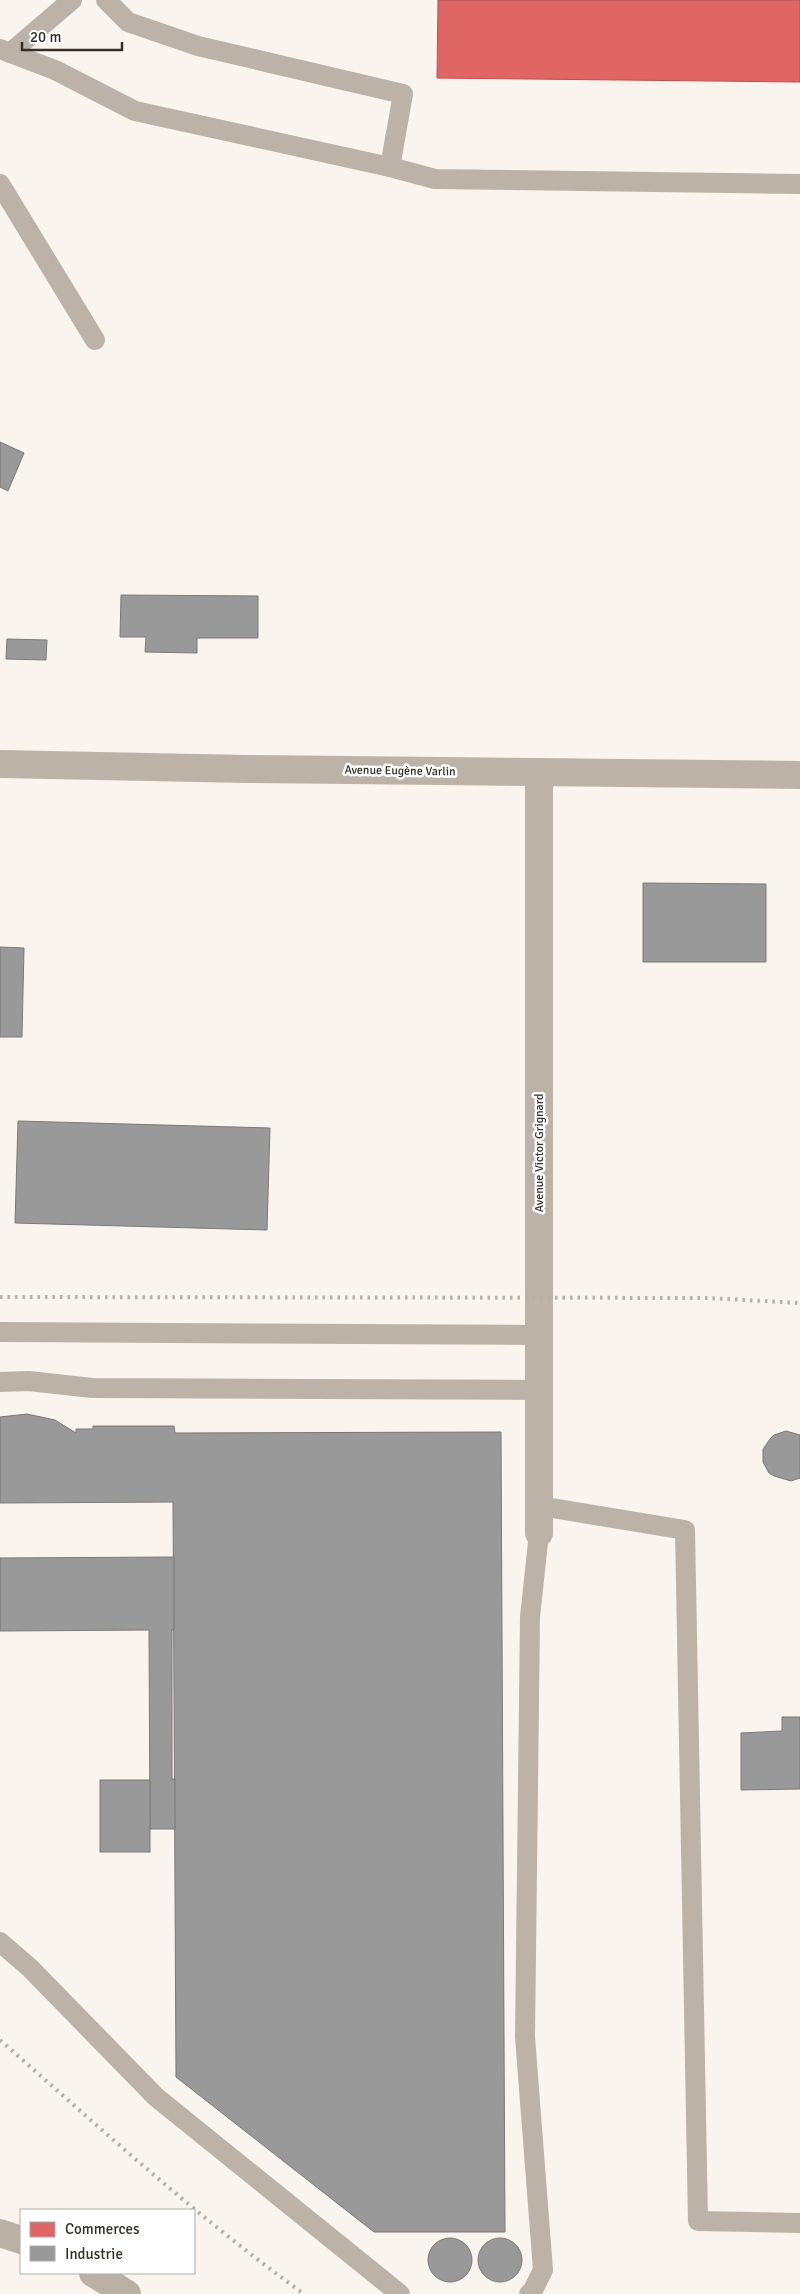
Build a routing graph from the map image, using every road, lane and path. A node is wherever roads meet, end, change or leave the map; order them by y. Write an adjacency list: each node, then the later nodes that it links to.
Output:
1 (72, 0): 3 (lane)
2 (106, 0): 4 (lane)
3 (5, 51): 4 (lane)
4 (390, 167): 6 (lane)
5 (0, 184): 7 (lane)
6 (800, 184)
7 (95, 340)
8 (0, 764): 9 (street, Avenue Eugène Varlin)
9 (539, 772): 10 (street, Avenue Eugène Varlin); 12 (street, Avenue Victor Grignard)
10 (800, 775)
11 (0, 1332): 12 (lane)
12 (539, 1335): 14 (street, Avenue Victor Grignard)
13 (0, 1382): 14 (lane)
14 (539, 1390): 15 (street, Avenue Victor Grignard)
15 (540, 1506): 16 (street, Avenue Victor Grignard); 18 (lane)
16 (539, 1533): 26 (lane)
17 (0, 1942): 25 (lane)
18 (800, 2223)
19 (0, 2233): 20 (street)
20 (20, 2241)
21 (20, 2241): 22 (street)
22 (0, 2243)
23 (95, 2274): 24 (street)
24 (127, 2294)
25 (400, 2294)
26 (529, 2294)

